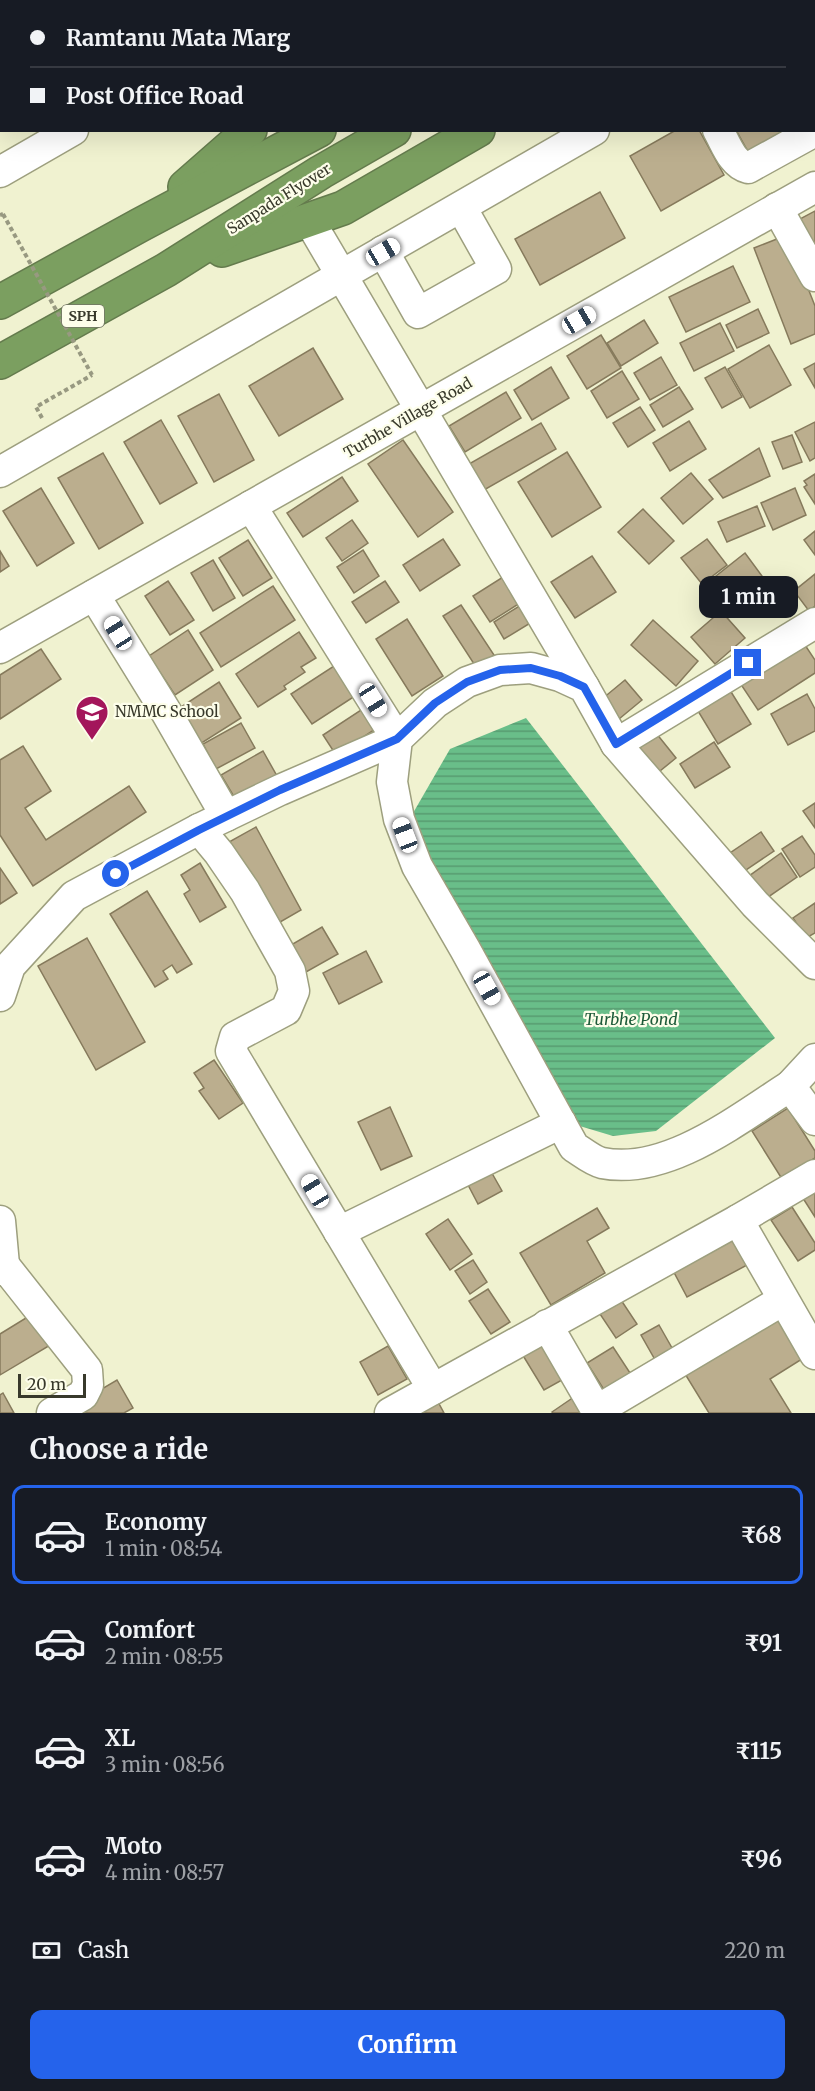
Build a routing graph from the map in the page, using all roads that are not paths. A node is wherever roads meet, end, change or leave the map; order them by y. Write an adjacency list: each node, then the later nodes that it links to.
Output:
1 (31, 132): 10 (street)
2 (68, 132): 10 (street)
3 (248, 132): 15 (highway)
4 (391, 132): 17 (highway, Sanpada Flyover / SPH)
5 (475, 132): 14 (highway)
6 (591, 132): 12 (street)
7 (719, 132): 8 (street)
8 (813, 132)
9 (311, 135): 15 (highway)
10 (4, 157)
11 (815, 187): 13 (street, Turbhe Village Road)
12 (461, 207): 16 (street); 16 (street)
13 (777, 208): 19 (street); 22 (street, Turbhe Village Road)
14 (309, 220): 17 (highway); 18 (street)
15 (140, 225): 20 (highway)
16 (383, 252): 18 (street)
17 (166, 270): 21 (highway, SPH)
18 (342, 276): 22 (street); 23 (street)
19 (815, 276)
20 (0, 302)
21 (0, 362)
22 (421, 410): 24 (street, Turbhe Village Road); 28 (street)
23 (0, 472)
24 (251, 506): 25 (street, Turbhe Village Road); 29 (street)
25 (94, 595): 27 (street, Turbhe Village Road); 31 (street)
26 (812, 633): 30 (street)
27 (0, 648)
28 (584, 687): 29 (street); 30 (street)
29 (397, 739): 31 (street); 38 (street)
30 (616, 744): 33 (street)
31 (226, 816): 32 (street)
32 (199, 830): 34 (street); 42 (street)
33 (815, 964)
34 (0, 996)
35 (815, 1059): 36 (street)
36 (790, 1086): 37 (street); 38 (street)
37 (815, 1120)
38 (561, 1123): 42 (street)
39 (815, 1175): 40 (street)
40 (738, 1220): 44 (street); 45 (street)
41 (0, 1221): 43 (street)
42 (339, 1232): 47 (street)
43 (2, 1268): 49 (street)
44 (783, 1300): 46 (street); 48 (street)
45 (547, 1325): 47 (street); 48 (street)
46 (815, 1354)
47 (433, 1389): 50 (street)
48 (597, 1412)
49 (52, 1413)
50 (390, 1413)

